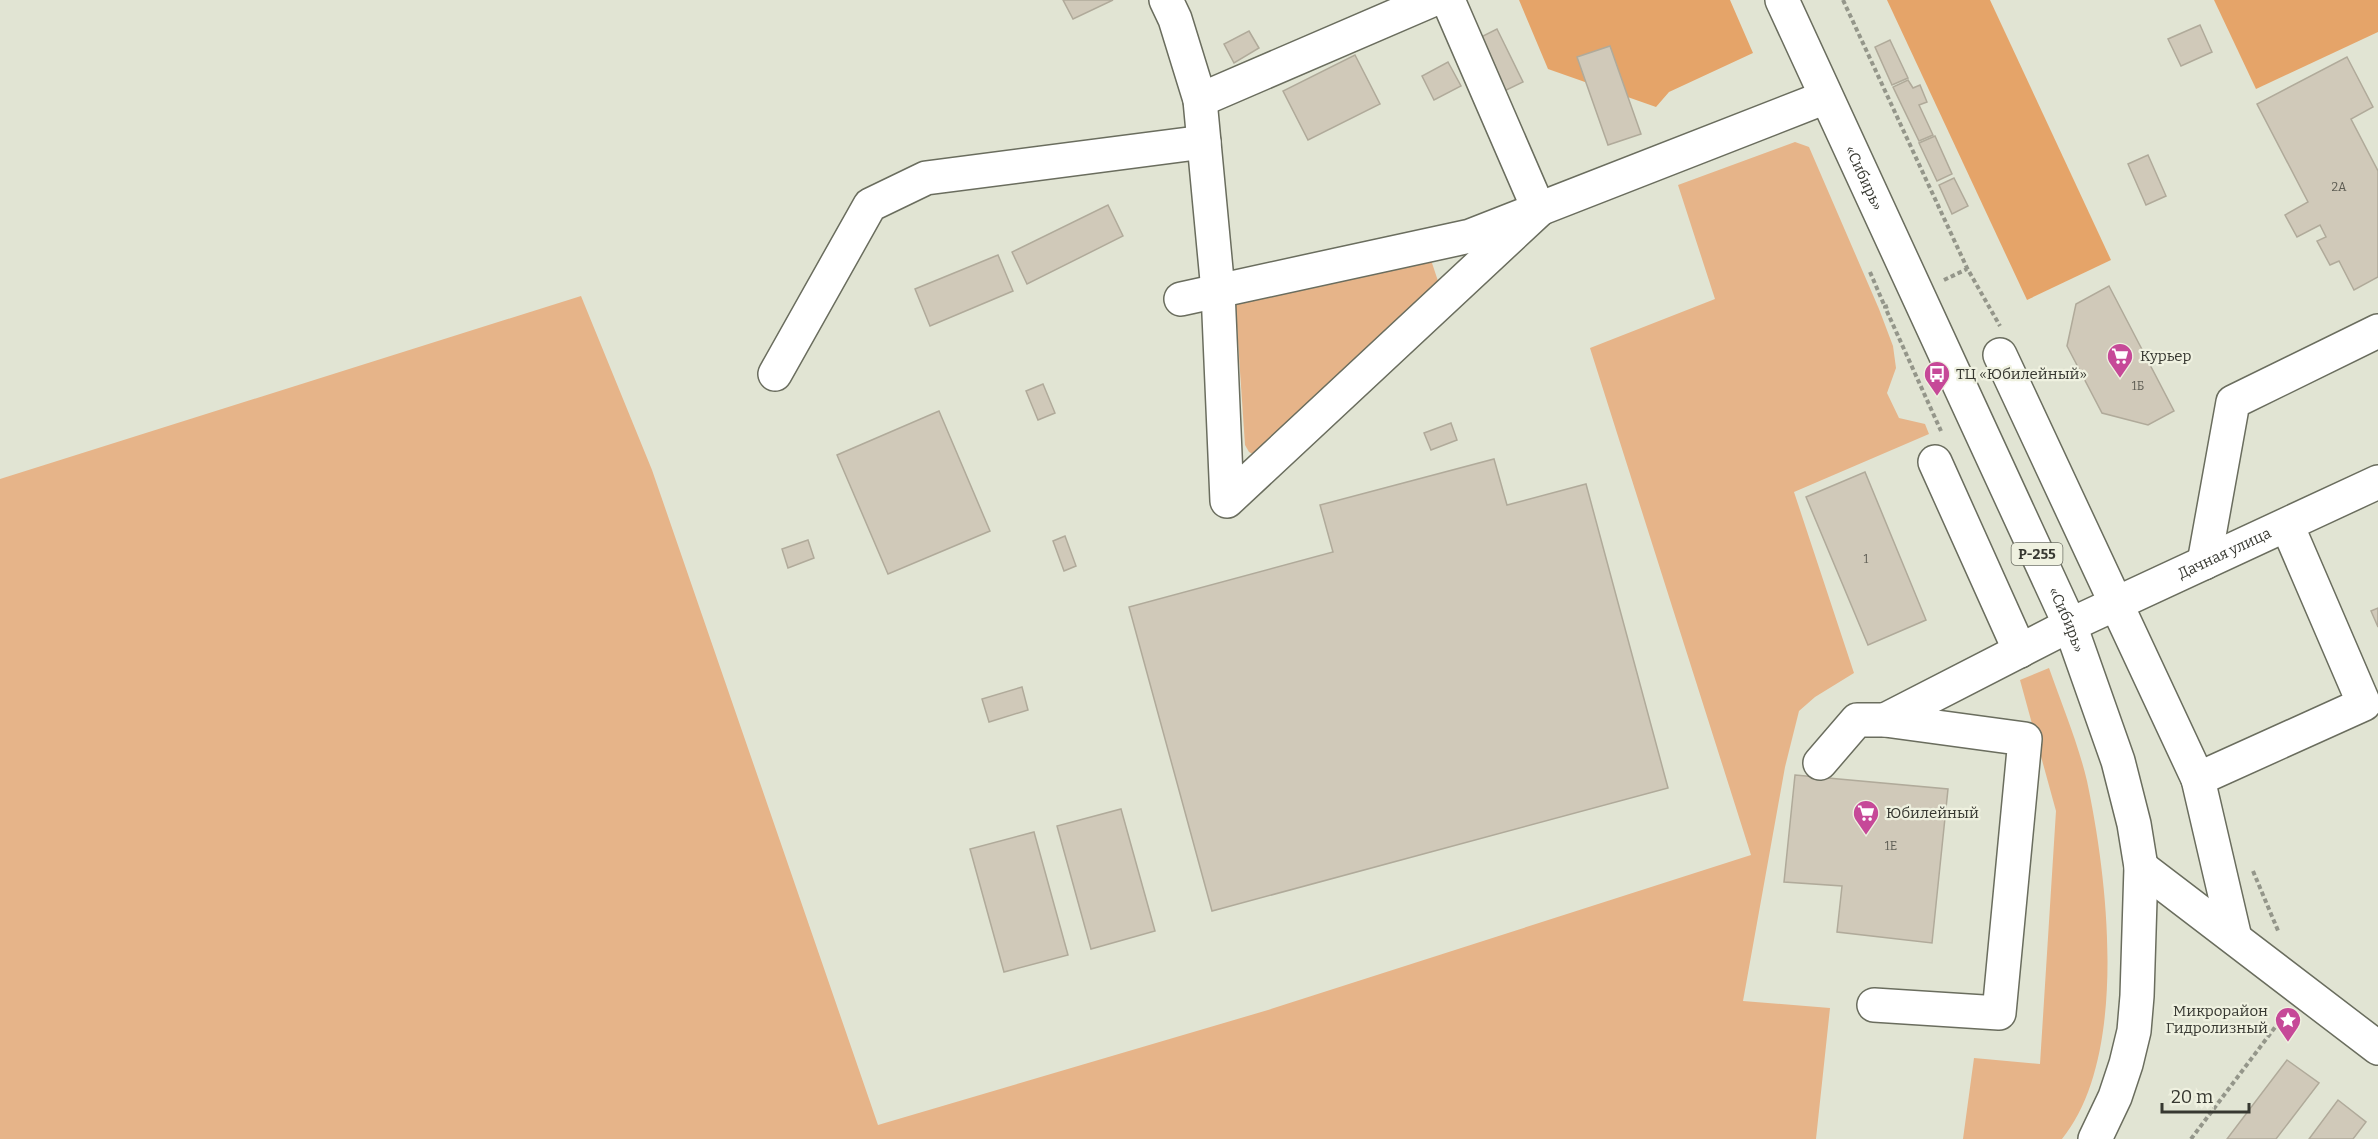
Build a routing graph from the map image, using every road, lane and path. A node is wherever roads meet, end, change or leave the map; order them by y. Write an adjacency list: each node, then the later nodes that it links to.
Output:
1 (1166, 0): 7 (main road)
2 (1432, 0): 7 (main road)
3 (1448, 0): 9 (main road)
4 (1782, 0): 6 (main road, «Сибирь» / Р-255)
5 (1843, 0): 13 (path)
6 (1826, 97): 9 (main road); 20 (main road, «Сибирь» / Р-255)
7 (1200, 100): 8 (main road)
8 (1204, 142): 10 (main road); 14 (main road)
9 (1539, 210): 10 (main road); 10 (main road)
10 (1218, 291): 11 (main road)
11 (1181, 299)
12 (2378, 331): 18 (main road)
13 (2001, 342): 19 (main road)
14 (775, 374)
15 (1935, 462): 21 (main road)
16 (2378, 482): 17 (main road, Дачная улица)
17 (2287, 525): 18 (main road, Дачная улица); 24 (main road)
18 (2204, 563): 19 (main road, Дачная улица)
19 (2116, 604): 20 (main road, Дачная улица); 24 (main road)
20 (2070, 626): 21 (main road, Дачная улица); 25 (main road, «Сибирь» / Р-255)
21 (2020, 651): 22 (main road, Дачная улица)
22 (1885, 720): 23 (main road); 28 (main road)
23 (1820, 763)
24 (2198, 779): 26 (main road)
25 (2141, 867): 26 (main road); 30 (main road, «Сибирь» / Р-255)
26 (2235, 938): 27 (main road)
27 (2303, 990): 29 (main road); 31 (path)
28 (1874, 1005)
29 (2378, 1048)
30 (2095, 1139)
31 (2191, 1139)

